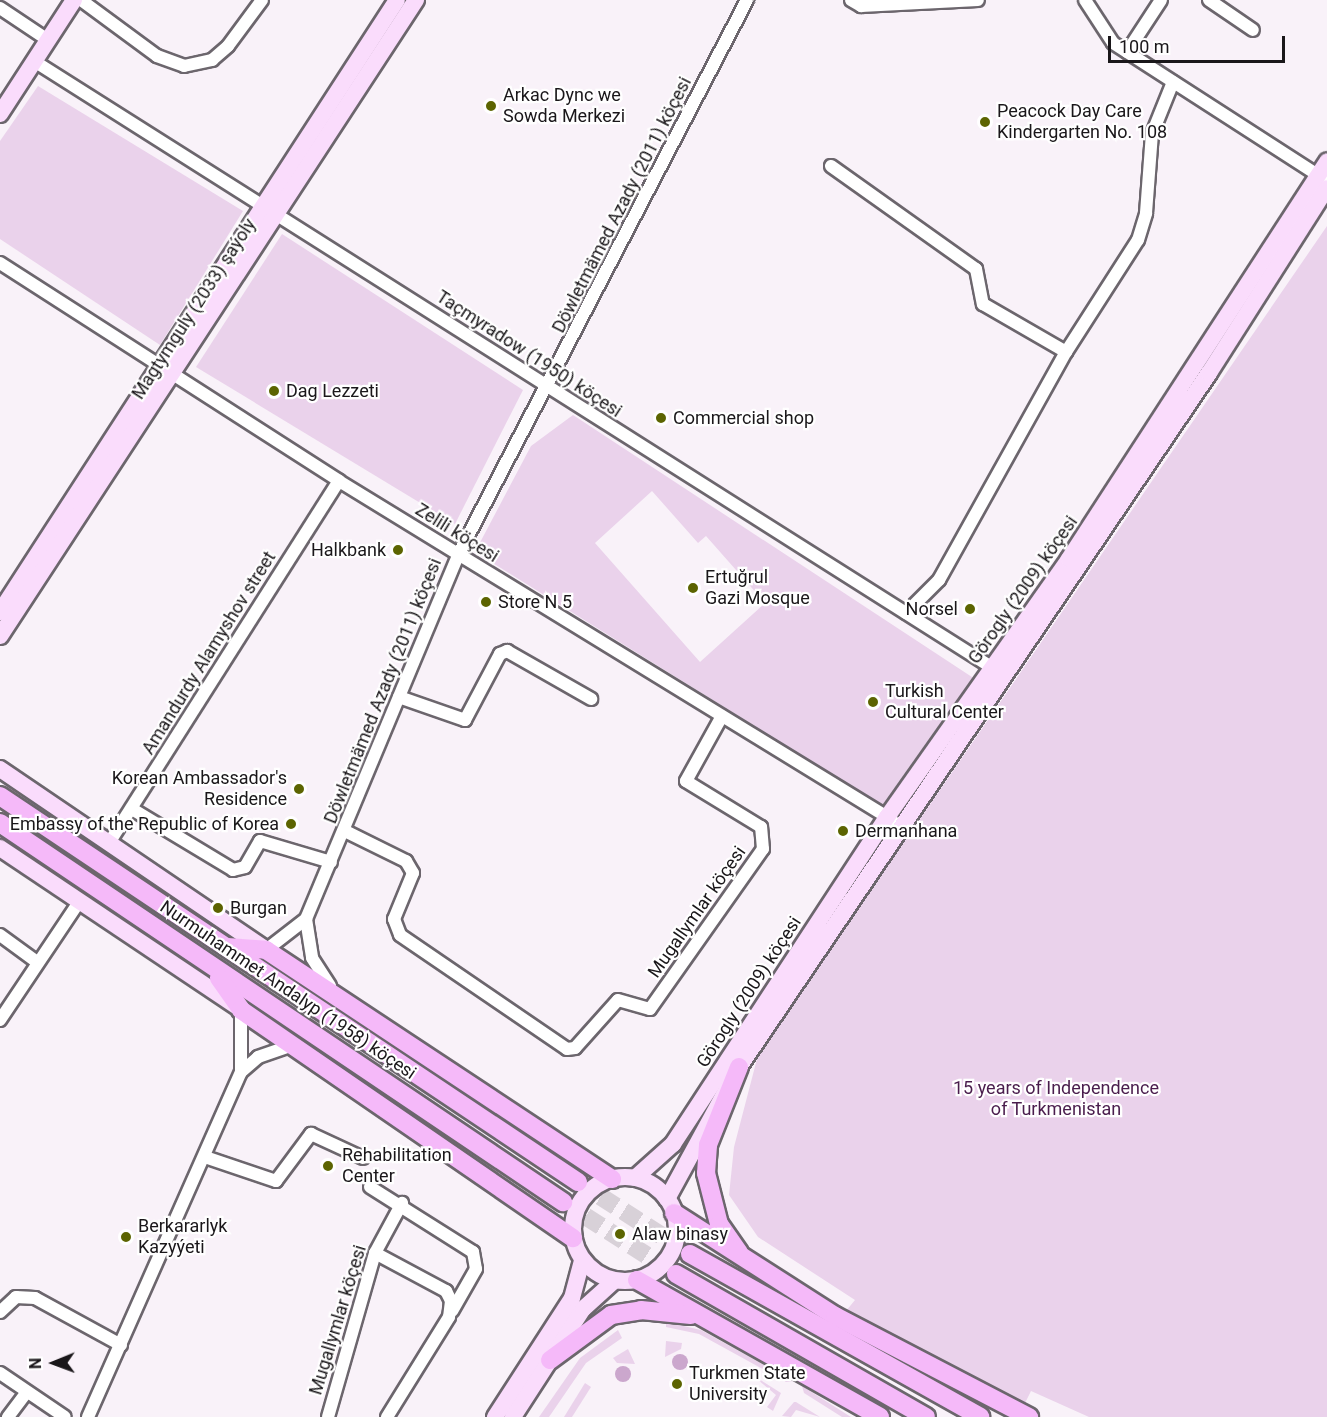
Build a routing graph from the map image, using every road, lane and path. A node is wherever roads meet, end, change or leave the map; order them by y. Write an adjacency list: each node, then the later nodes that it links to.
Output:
1 (74, 0): 14 (street)
2 (81, 0): 3 (street)
3 (262, 0)
4 (397, 0): 21 (street, Magtymguly (2033) şaýoly)
5 (416, 0): 21 (street, Magtymguly (2033) şaýoly)
6 (747, 0): 25 (street, Döwletmämed Azady (2011) köçesi)
7 (851, 0): 8 (street)
8 (978, 0)
9 (1085, 0): 15 (street)
10 (1161, 0): 15 (street)
11 (1209, 0): 13 (street)
12 (0, 8): 14 (street)
13 (1253, 30)
14 (48, 40): 16 (street)
15 (1127, 52): 17 (street)
16 (33, 62): 18 (street); 21 (street, Taçmyradow (1950) köçesi)
17 (1173, 82): 20 (street); 23 (street)
18 (0, 114)
19 (831, 166): 23 (street)
20 (1325, 176): 31 (street, Görogly (2009) köçesi)
21 (272, 210): 24 (street, Magtymguly (2033) şaýoly); 25 (street, Taçmyradow (1950) köçesi)
22 (0, 264): 24 (street, Zelili köçesi)
23 (1066, 351): 29 (street)
24 (167, 373): 26 (street, Zelili köçesi); 28 (street, Magtymguly (2033) şaýoly); 30 (street, Magtymguly (2033) şaýoly)
25 (547, 388): 27 (street, Döwletmämed Azady (2011) köçesi); 29 (street, Taçmyradow (1950) köçesi)
26 (339, 481): 27 (street, Zelili köçesi); 37 (street, Amandurdy Alamyshov street)
27 (458, 555): 32 (street, Döwletmämed Azady (2011) köçesi); 34 (street, Zelili köçesi)
28 (0, 612)
29 (906, 613): 31 (street, Taçmyradow (1950) köçesi)
30 (0, 636)
31 (999, 672): 38 (street, Görogly (2009) köçesi)
32 (399, 697): 33 (street); 40 (street, Döwletmämed Azady (2011) köçesi)
33 (591, 699)
34 (722, 716): 38 (street, Zelili köçesi); 40 (street, Mugallymlar köçesi)
35 (0, 769): 41 (street)
36 (0, 796): 47 (main road, Nurmuhammet Andalyp (1958) köçesi)
37 (132, 808): 41 (street, Amandurdy Alamyshov street); 43 (street)
38 (894, 821): 57 (street, Görogly (2009) köçesi); 61 (street, Görogly (2009) köçesi)
39 (0, 823): 50 (main road, Nurmuhammet Andalyp (1958) köçesi)
40 (345, 831): 43 (street, Döwletmämed Azady (2011) köçesi)
41 (110, 843): 48 (street)
42 (0, 848): 44 (street)
43 (331, 862): 45 (street, Döwletmämed Azady (2011) köçesi)
44 (79, 902): 49 (street); 51 (street)
45 (306, 919): 48 (street, Döwletmämed Azady (2011) köçesi); 52 (street)
46 (0, 935): 49 (street)
47 (225, 947): 48 (main road); 55 (main road, Nurmuhammet Andalyp (1958) köçesi)
48 (266, 950): 52 (main road)
49 (37, 962): 53 (street)
50 (213, 968): 51 (main road); 56 (main road, Nurmuhammet Andalyp (1958) köçesi)
51 (241, 1010): 54 (main road); 58 (street)
52 (364, 1018): 55 (main road); 62 (main road)
53 (0, 1020)
54 (292, 1045): 56 (main road); 58 (street); 68 (main road)
55 (378, 1052): 63 (main road, Nurmuhammet Andalyp (1958) köçesi)
56 (356, 1066): 65 (main road, Nurmuhammet Andalyp (1958) köçesi)
57 (739, 1067): 67 (street, Görogly (2009) köçesi); 72 (main road)
58 (241, 1072): 59 (street)
59 (205, 1157): 60 (street); 79 (street)
60 (363, 1158)
61 (635, 1178): 62 (street); 67 (street)
62 (612, 1179): 68 (street)
63 (578, 1182)
64 (370, 1187): 66 (street)
65 (562, 1202)
66 (402, 1203): 69 (street, Mugallymlar köçesi); 77 (street)
67 (670, 1206): 72 (main road); 74 (street)
68 (573, 1238): 71 (street)
69 (375, 1253): 77 (street); 86 (street, Mugallymlar köçesi)
70 (690, 1254): 92 (main road)
71 (582, 1260): 75 (street); 88 (street)
72 (756, 1268): 93 (main road)
73 (676, 1274): 91 (main road)
74 (637, 1280): 75 (street); 78 (main road)
75 (614, 1281): 80 (street)
76 (0, 1312): 79 (street)
77 (448, 1317): 87 (street)
78 (713, 1322): 80 (main road); 90 (main road)
79 (121, 1345): 85 (street)
80 (550, 1360): 89 (street)
81 (0, 1373): 82 (street)
82 (27, 1392): 83 (street); 84 (street)
83 (8, 1417)
84 (65, 1417)
85 (88, 1417)
86 (328, 1417)
87 (387, 1417)
88 (495, 1417)
89 (513, 1417)
90 (880, 1417)
91 (926, 1417)
92 (980, 1417)
93 (1029, 1417)

